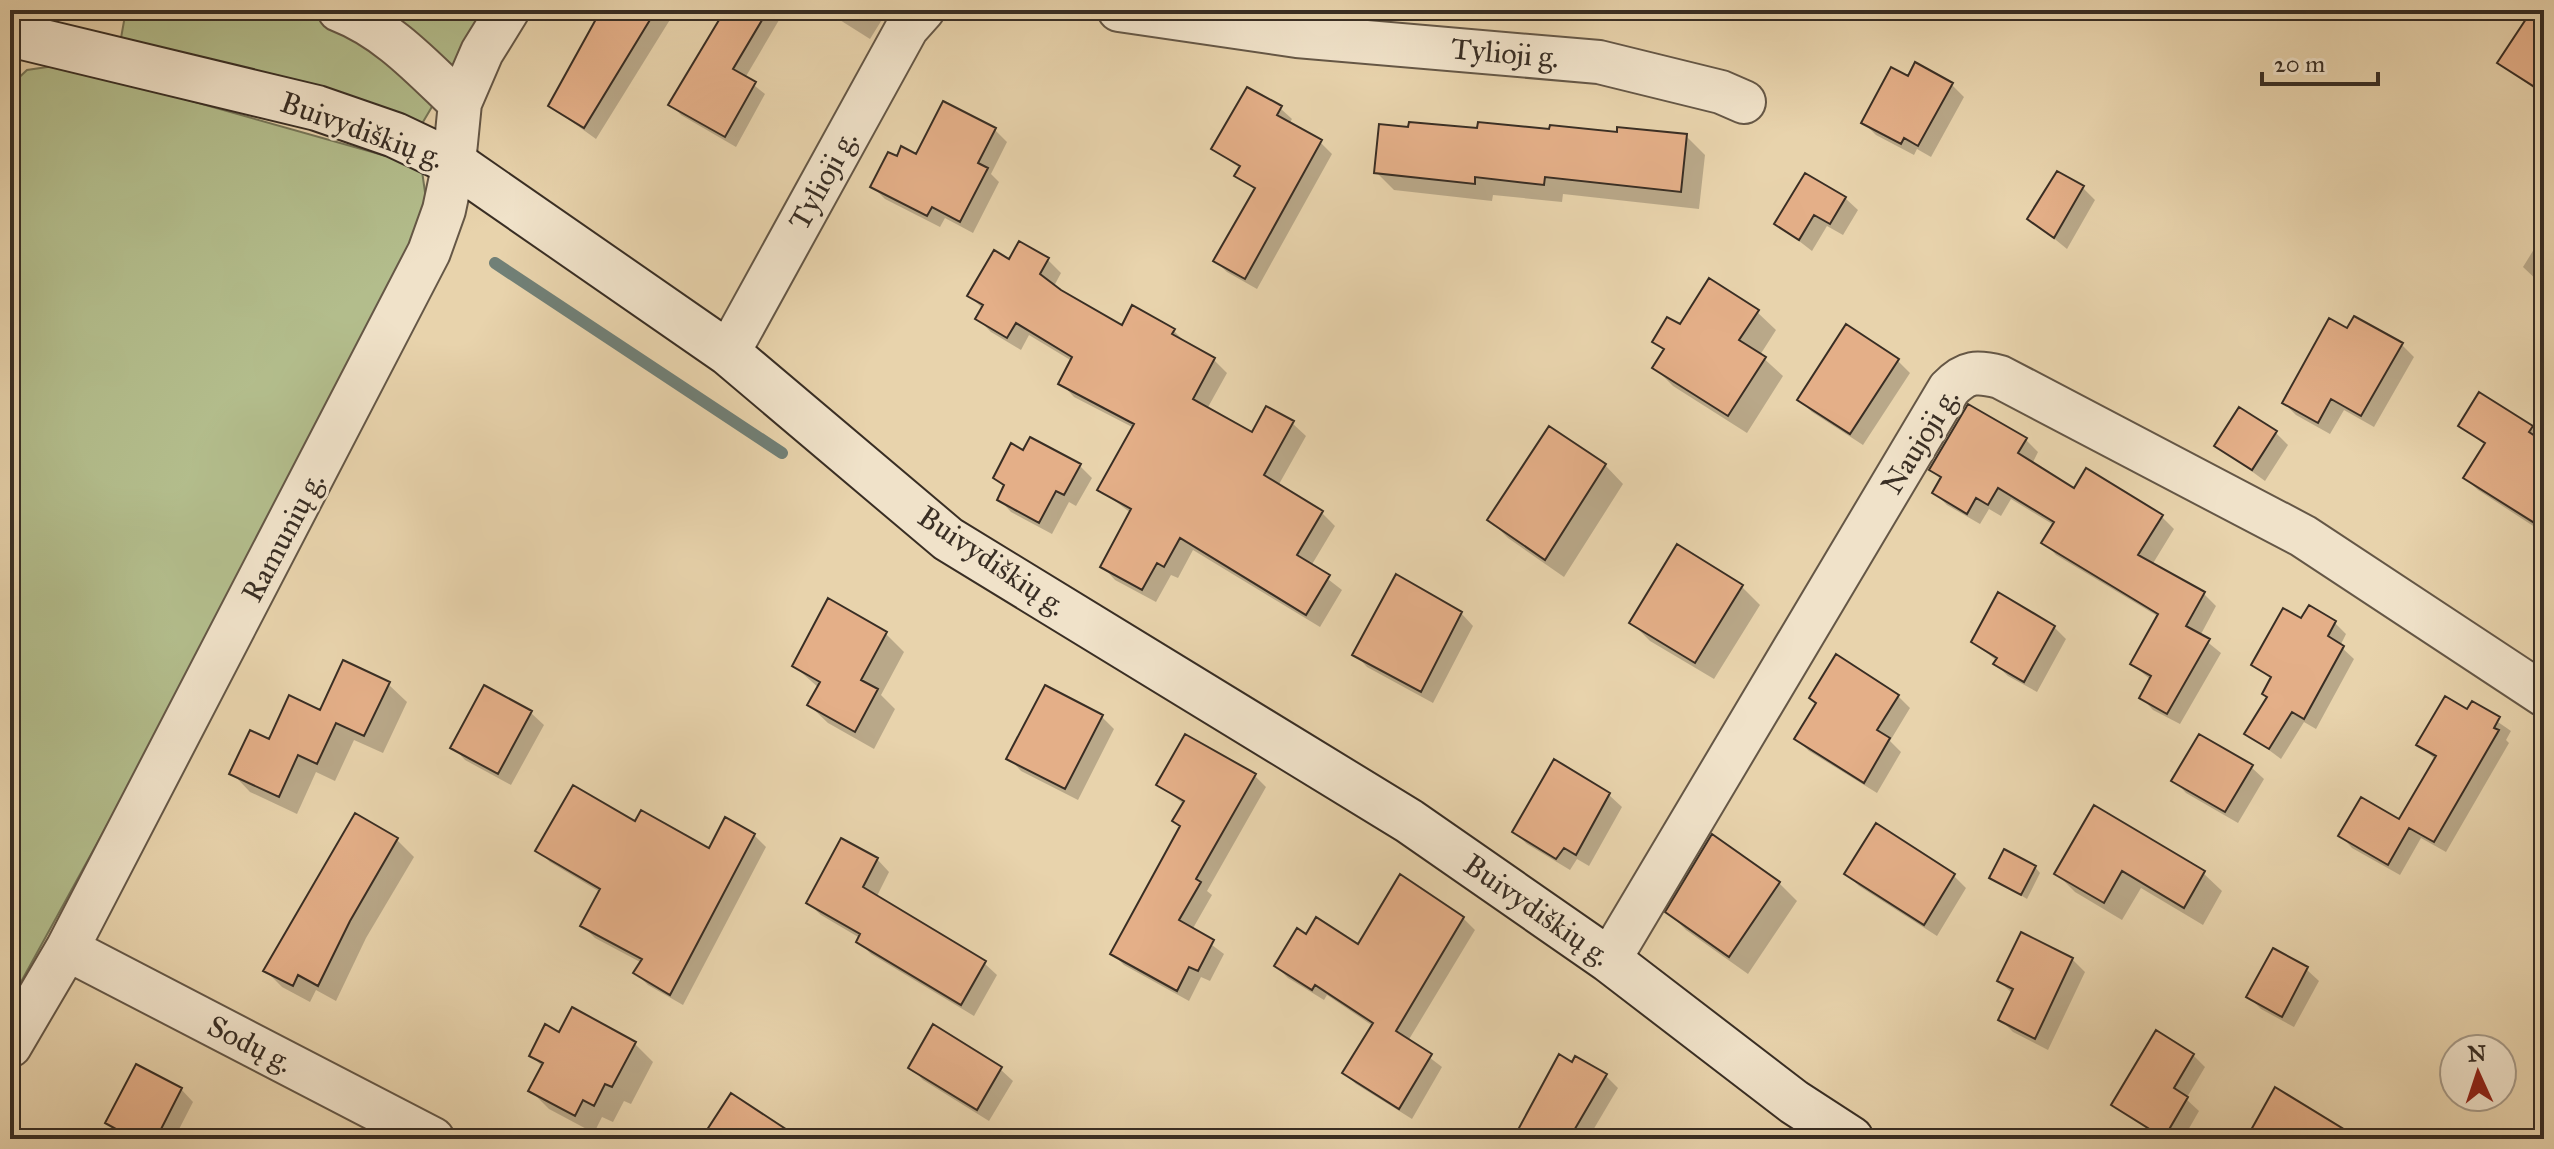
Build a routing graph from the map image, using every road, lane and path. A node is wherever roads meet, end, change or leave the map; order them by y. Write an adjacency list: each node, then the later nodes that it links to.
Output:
1 (339, 10): 7 (street)
2 (508, 10): 7 (street, Ramunių g.)
3 (923, 10): 9 (street, Tylioji g.)
4 (1119, 10): 6 (street, Tylioji g.)
5 (10, 34): 8 (main road, Buivydiškių g.)
6 (1744, 102)
7 (460, 103): 8 (street, Ramunių g.)
8 (454, 163): 9 (main road, Buivydiškių g.); 11 (street, Ramunių g.)
9 (728, 353): 12 (main road, Buivydiškių g.)
10 (2544, 695): 12 (street, Naujoji g.)
11 (67, 949): 13 (street, Ramunių g.); 14 (street, Sodų g.)
12 (1609, 960): 15 (main road, Buivydiškių g.)
13 (10, 1046)
14 (433, 1139)
15 (1851, 1139)

